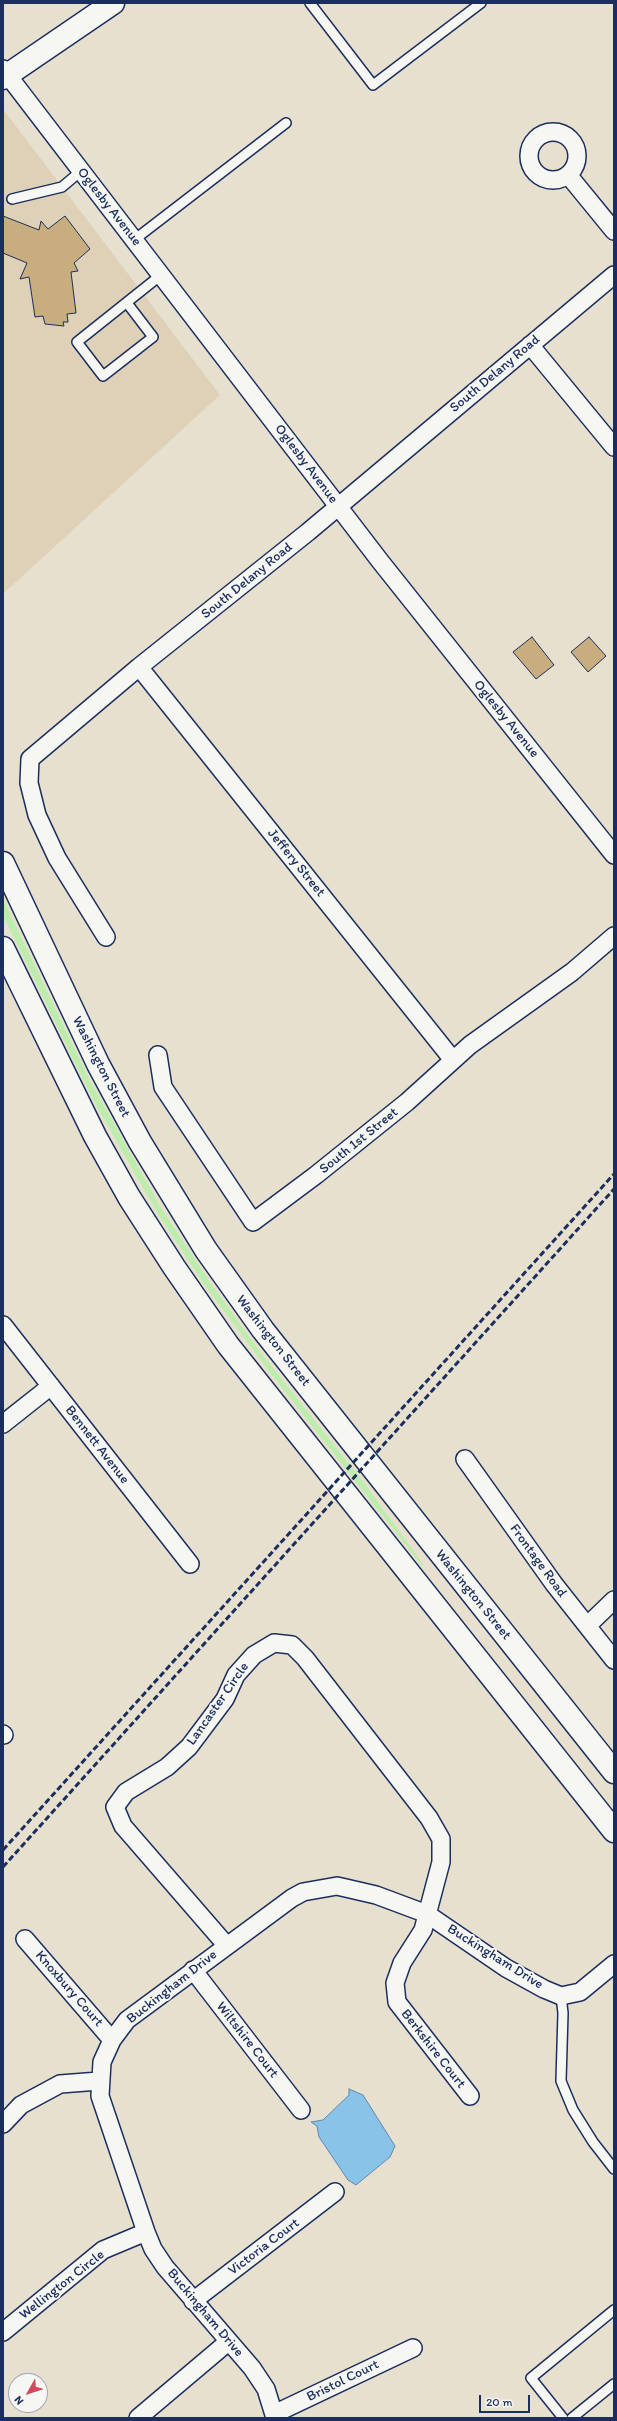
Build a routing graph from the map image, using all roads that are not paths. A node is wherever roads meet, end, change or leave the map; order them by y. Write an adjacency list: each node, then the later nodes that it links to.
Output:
1 (113, 3): 4 (main road)
2 (310, 3): 3 (lane)
3 (481, 3)
4 (4, 78): 6 (street, Oglesby Avenue)
5 (286, 123): 10 (lane)
6 (81, 171): 8 (lane); 10 (street, Oglesby Avenue)
7 (569, 176): 9 (street)
8 (12, 199)
9 (614, 230)
10 (134, 240): 11 (street, Oglesby Avenue)
11 (161, 275): 13 (lane); 16 (street, Oglesby Avenue)
12 (614, 275): 14 (street, South Delany Road)
13 (127, 303): 13 (lane)
14 (530, 345): 15 (street); 16 (street, South Delany Road)
15 (614, 447)
16 (338, 505): 17 (street, South Delany Road); 18 (street, Oglesby Avenue)
17 (139, 667): 21 (street, South Delany Road); 24 (street, Jeffery Street)
18 (614, 855)
19 (3, 864): 33 (main road, Washington Street)
20 (614, 936): 24 (street, South 1st Street)
21 (106, 937)
22 (3, 948): 34 (main road)
23 (158, 1055): 24 (street, South 1st Street)
24 (453, 1060)
25 (3, 1325): 26 (street, Bennett Avenue)
26 (51, 1386): 27 (street); 29 (street, Bennett Avenue)
27 (3, 1424)
28 (465, 1459): 31 (street, Frontage Road)
29 (190, 1564)
30 (614, 1600): 31 (street)
31 (588, 1625): 32 (street, Frontage Road)
32 (614, 1660)
33 (614, 1772)
34 (614, 1831)
35 (428, 1914): 37 (street, Buckingham Drive); 37 (street, Lancaster Circle); 40 (street, Buckingham Drive); 43 (street, Berkshire Court)
36 (25, 1939): 41 (street, Knoxbury Court)
37 (227, 1946): 39 (street, Buckingham Drive)
38 (614, 1964): 40 (street)
39 (193, 1970): 41 (street, Buckingham Drive); 44 (street, Wiltshire Court)
40 (561, 1996): 46 (lane)
41 (112, 2040): 42 (street, Buckingham Drive)
42 (99, 2081): 45 (street); 48 (street, Buckingham Drive)
43 (470, 2096)
44 (301, 2110)
45 (3, 2124)
46 (614, 2169)
47 (335, 2192): 49 (street, Victoria Court)
48 (146, 2232): 49 (street, Buckingham Drive); 51 (street, Wellington Circle)
49 (193, 2301): 52 (street, Buckingham Drive)
50 (614, 2310): 57 (lane)
51 (3, 2332)
52 (228, 2342): 55 (street, Buckingham Drive); 56 (street)
53 (413, 2348): 55 (street, Bristol Court)
54 (614, 2384): 58 (lane)
55 (275, 2416)
56 (138, 2418)
57 (563, 2418)
58 (572, 2418)

